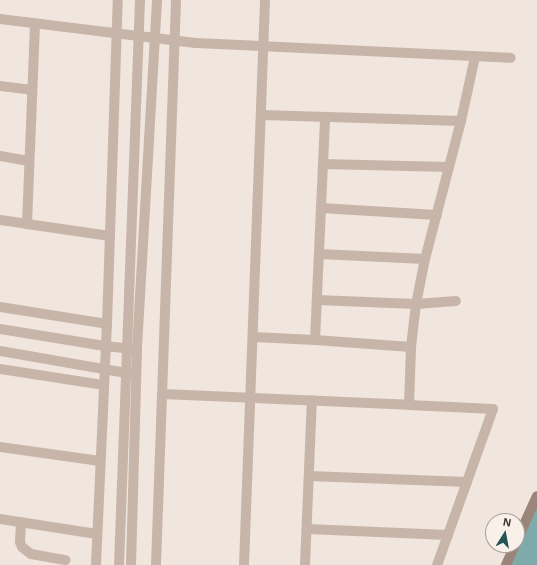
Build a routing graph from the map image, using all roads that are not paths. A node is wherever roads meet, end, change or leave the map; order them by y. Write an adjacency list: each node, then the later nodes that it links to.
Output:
1 (118, 0): 8 (street)
2 (140, 0): 9 (street)
3 (157, 0): 10 (street)
4 (176, 0): 11 (street)
5 (265, 0): 12 (street)
6 (0, 19): 7 (street)
7 (35, 23): 8 (street); 16 (street)
8 (117, 34): 9 (street); 28 (street)
9 (139, 36): 10 (street); 41 (street)
10 (156, 39): 11 (street); 41 (street)
11 (175, 41): 12 (street); 48 (street)
12 (264, 46): 13 (street); 17 (street)
13 (475, 57): 14 (street); 19 (street)
14 (511, 58)
15 (0, 86): 16 (street)
16 (32, 90): 21 (street)
17 (262, 115): 18 (street); 37 (street)
18 (325, 117): 19 (street); 22 (street)
19 (461, 121): 23 (street)
20 (0, 156): 21 (street)
21 (29, 161): 27 (street)
22 (323, 164): 23 (street); 24 (street)
23 (449, 167): 25 (street)
24 (321, 208): 25 (street); 29 (street)
25 (437, 214): 30 (street)
26 (0, 220): 27 (street)
27 (27, 224): 28 (street)
28 (110, 236): 35 (street)
29 (319, 254): 30 (street); 31 (street)
30 (425, 259): 33 (street)
31 (317, 300): 33 (street); 38 (street)
32 (456, 301): 33 (street)
33 (416, 304): 40 (street)
34 (0, 307): 35 (street)
35 (107, 324): 39 (street)
36 (0, 329): 39 (street)
37 (253, 337): 38 (street); 49 (street)
38 (315, 340): 40 (street)
39 (105, 346): 41 (street); 43 (street)
40 (411, 347): 51 (street)
41 (132, 348): 45 (street); 46 (street)
42 (0, 351): 43 (street)
43 (104, 368): 45 (street); 47 (street)
44 (0, 369): 47 (street)
45 (126, 373): 46 (street); 66 (street)
46 (137, 375): 67 (street)
47 (103, 385): 53 (street)
48 (162, 394): 49 (street); 68 (street)
49 (251, 398): 50 (street); 69 (street)
50 (312, 400): 51 (street); 54 (street)
51 (409, 405): 55 (street)
52 (0, 447): 53 (street)
53 (100, 461): 61 (street)
54 (309, 476): 55 (street); 60 (street)
55 (467, 482): 62 (street)
56 (537, 496): 59 (street)
57 (0, 519): 58 (street)
58 (21, 522): 61 (street); 64 (street)
59 (525, 522)
60 (306, 529): 62 (street); 70 (street)
61 (97, 534): 65 (street)
62 (448, 535): 71 (street)
63 (511, 553): 72 (street)
64 (65, 560)
65 (96, 565)
66 (119, 565)
67 (131, 565)
68 (156, 565)
69 (244, 565)
70 (305, 565)
71 (437, 565)
72 (506, 565)

